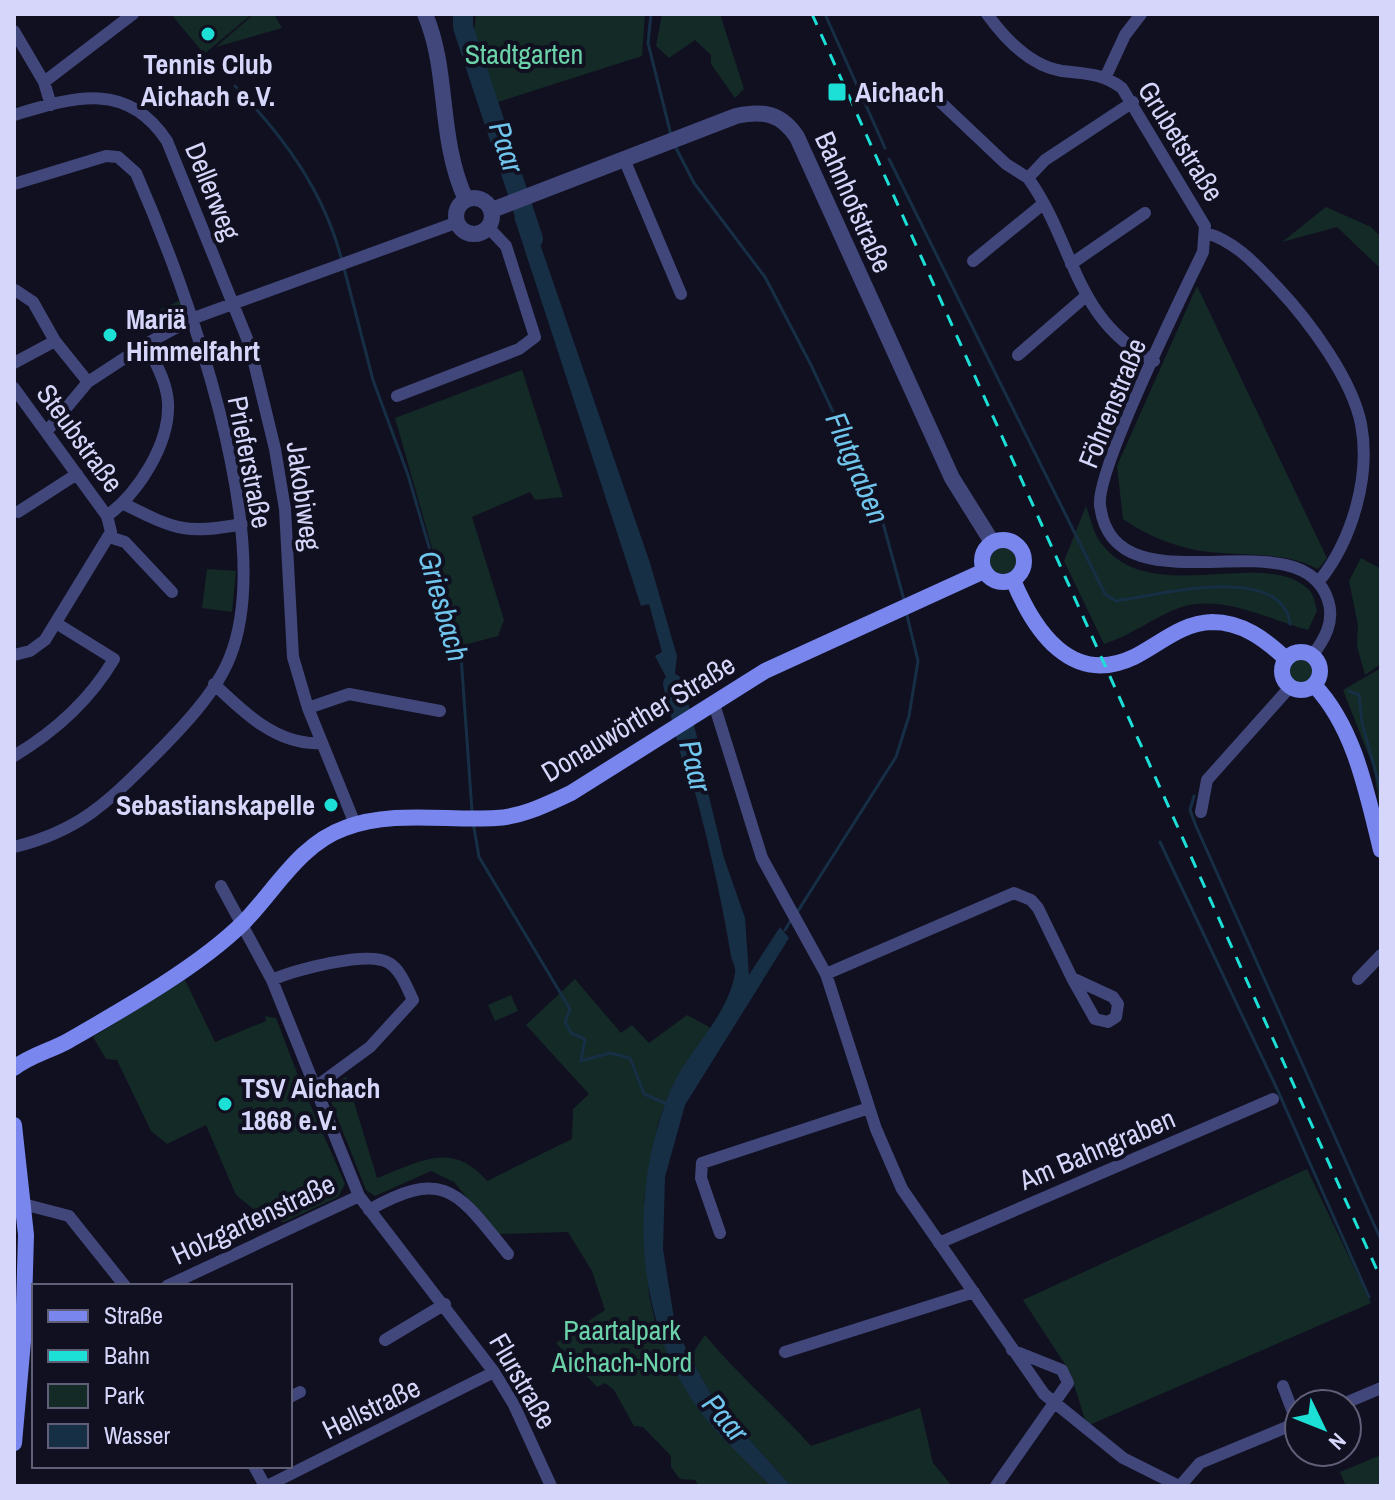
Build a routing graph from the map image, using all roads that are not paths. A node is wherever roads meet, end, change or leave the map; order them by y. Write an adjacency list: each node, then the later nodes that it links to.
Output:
1 (133, 14): 7 (street)
2 (425, 14): 15 (street)
3 (987, 14): 6 (street, Grubetstraße)
4 (1141, 14): 6 (street)
5 (14, 31): 7 (street)
6 (1106, 76): 9 (street, Grubetstraße)
7 (44, 82): 10 (street)
8 (933, 95): 13 (street)
9 (1133, 102): 13 (street); 21 (street, Grubetstraße)
10 (51, 105): 11 (street); 27 (street, Dellerweg)
11 (14, 115)
12 (624, 159): 17 (street, Bahnhofstraße); 25 (street); 44 (street, Bahnhofstraße)
13 (1028, 178): 16 (street)
14 (14, 184): 28 (street, Prieferstraße)
15 (466, 200): 17 (street); 19 (street)
16 (1043, 204): 22 (street); 23 (street)
17 (492, 210): 20 (street)
18 (1145, 213): 23 (street)
19 (458, 222): 20 (street); 27 (street)
20 (488, 227): 36 (street)
21 (1206, 233): 32 (street, Föhrenstraße); 47 (street)
22 (973, 261)
23 (1071, 264): 26 (street)
24 (15, 290): 29 (street)
25 (681, 294)
26 (1086, 296): 31 (street); 32 (street)
27 (234, 303): 28 (street); 57 (street, Jakobiweg)
28 (194, 318): 30 (street); 42 (street, Prieferstraße)
29 (55, 341): 33 (street); 34 (street)
30 (149, 349): 34 (street); 39 (street)
31 (1018, 355)
32 (1154, 361): 47 (street, Föhrenstraße)
33 (14, 363)
34 (88, 382): 37 (street)
35 (14, 388): 37 (street, Steubstraße)
36 (397, 396)
37 (47, 431): 38 (street, Steubstraße)
38 (77, 474): 40 (street); 41 (street, Steubstraße)
39 (124, 504): 41 (street); 42 (street)
40 (18, 512)
41 (107, 516): 43 (street)
42 (242, 524): 53 (street, Prieferstraße)
43 (109, 537): 48 (street); 49 (street)
44 (992, 542): 45 (main road); 46 (main road)
45 (984, 571): 46 (main road); 56 (main road, Donauwörther Straße)
46 (1013, 580): 52 (main road)
47 (1320, 580): 51 (street)
48 (172, 592)
49 (56, 623): 50 (street); 60 (street)
50 (14, 655)
51 (1312, 656): 52 (main road); 54 (main road)
52 (1286, 659): 55 (main road)
53 (214, 684): 59 (street); 64 (street, Prieferstraße)
54 (1314, 685): 55 (main road); 63 (main road)
55 (1290, 687): 61 (street)
56 (714, 704): 62 (main road, Donauwörther Straße); 68 (street)
57 (308, 708): 58 (street); 59 (street, Jakobiweg)
58 (440, 711)
59 (321, 743): 62 (street, Jakobiweg)
60 (14, 756)
61 (1201, 812)
62 (355, 824): 66 (main road, Donauwörther Straße)
63 (1380, 841)
64 (14, 847)
65 (221, 886): 66 (street)
66 (242, 923): 71 (street, Flurstraße); 72 (main road, Donauwörther Straße)
67 (1381, 955): 70 (street)
68 (826, 974): 69 (street); 75 (street)
69 (1072, 978)
70 (1358, 979)
71 (272, 980): 73 (street, Flurstraße); 73 (street)
72 (14, 1068)
73 (314, 1088): 78 (street, Flurstraße)
74 (1273, 1099): 82 (street, Am Bahngraben)
75 (869, 1108): 81 (street); 82 (street)
76 (14, 1125): 77 (main road)
77 (17, 1186): 79 (main road)
78 (359, 1196): 80 (street, Flurstraße); 85 (street, Holzgartenstraße)
79 (23, 1204): 84 (street); 93 (main road)
80 (369, 1210): 83 (street); 87 (street, Flurstraße)
81 (720, 1233)
82 (939, 1243): 86 (street)
83 (508, 1254)
84 (123, 1284)
85 (171, 1284)
86 (974, 1292): 89 (street); 90 (street)
87 (445, 1304): 88 (street); 91 (street, Flurstraße)
88 (385, 1340)
89 (1012, 1350): 92 (street); 92 (street)
90 (785, 1352)
91 (494, 1372): 97 (street, Hellstraße); 98 (street, Flurstraße)
92 (1054, 1404): 99 (street); 100 (street)
93 (15, 1425): 95 (main road)
94 (1283, 1428): 100 (street)
95 (14, 1443)
96 (255, 1468): 97 (street)
97 (266, 1486)
98 (551, 1486)
99 (996, 1486)
100 (1180, 1486)

